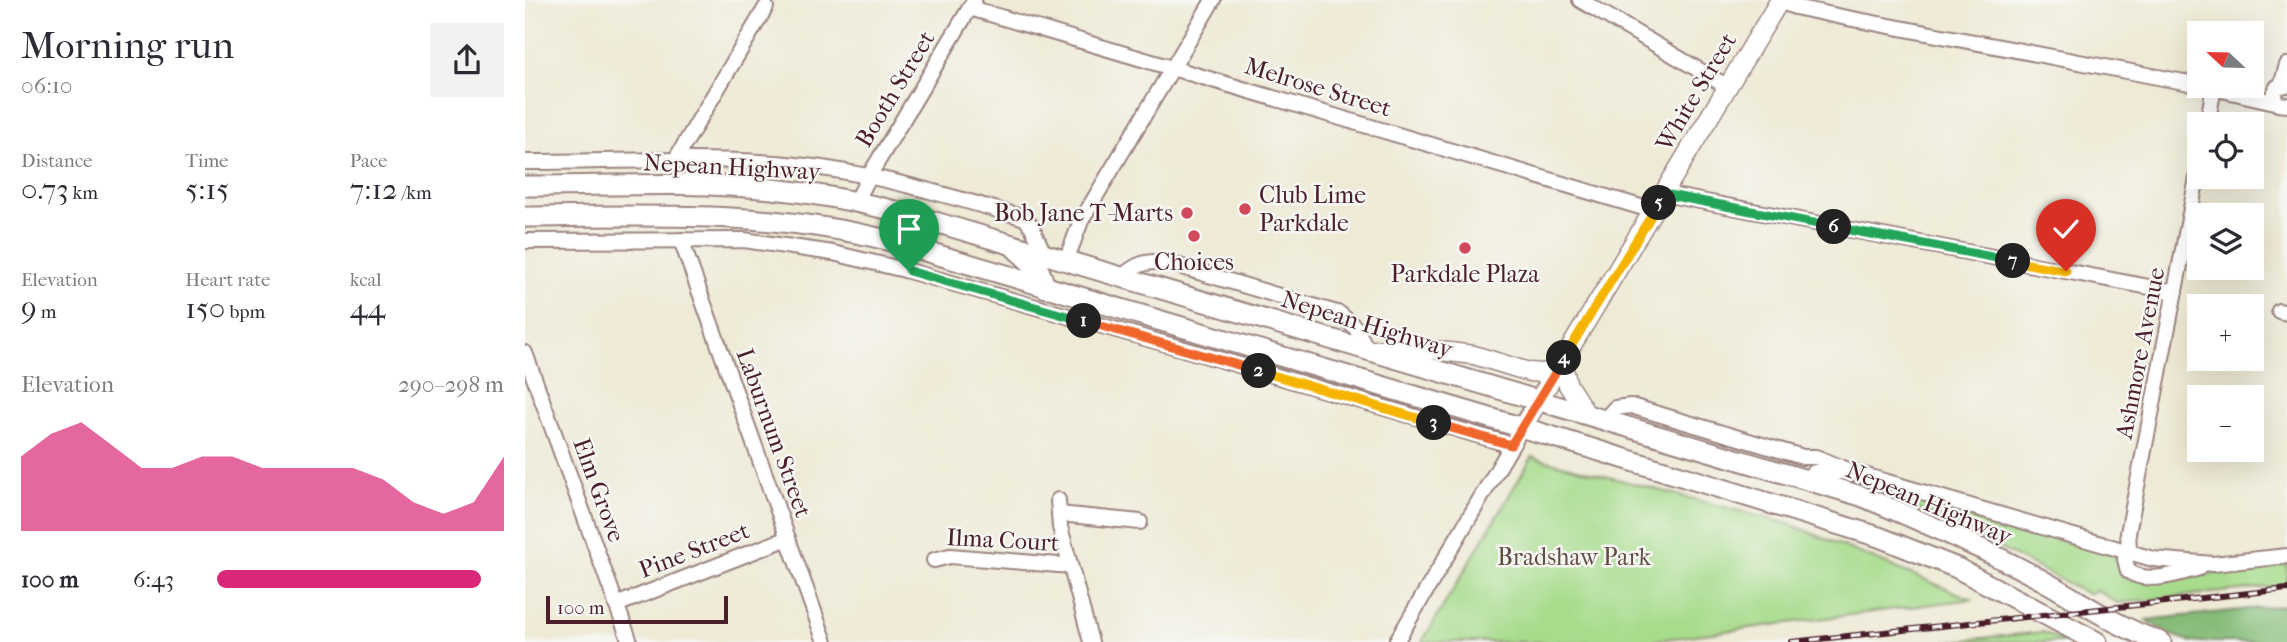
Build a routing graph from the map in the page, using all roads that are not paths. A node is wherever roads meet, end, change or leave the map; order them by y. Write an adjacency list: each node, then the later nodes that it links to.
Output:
1 (1213, 0): 7 (street)
2 (1580, 0): 9 (street)
3 (1779, 0): 8 (street); 9 (main road, White Street)
4 (972, 4): 7 (street, Melrose Street); 13 (street, Booth Street)
5 (766, 7): 11 (street)
6 (2287, 65): 10 (street)
7 (1172, 68): 18 (street, Melrose Street); 24 (street)
8 (2187, 82)
9 (1728, 87): 16 (main road, White Street)
10 (2281, 94)
11 (674, 162): 12 (street); 13 (street)
12 (525, 163)
13 (869, 177): 17 (street, Booth Street); 23 (street)
14 (525, 186): 17 (highway, Nepean Highway)
15 (2195, 189): 26 (street, Ashmore Avenue)
16 (1664, 194): 18 (main road, White Street); 26 (street)
17 (856, 202): 22 (highway, Nepean Highway)
18 (1654, 211): 31 (main road, White Street)
19 (525, 217): 25 (highway, Nepean Highway)
20 (681, 240): 21 (street); 28 (street); 41 (street, Laburnum Street)
21 (525, 241)
22 (1010, 244): 23 (highway, Nepean Highway); 25 (highway)
23 (1044, 254): 24 (highway, Nepean Highway)
24 (1066, 261): 27 (highway); 29 (highway, Nepean Highway)
25 (1046, 288): 27 (highway, Nepean Highway); 28 (street)
26 (2175, 292): 42 (street, Ashmore Avenue)
27 (1091, 299): 33 (highway, Nepean Highway)
28 (1039, 308): 37 (street)
29 (1368, 350): 31 (main road); 32 (highway, Nepean Highway)
30 (525, 353): 47 (street, Elm Grove)
31 (1559, 366): 34 (main road, White Street); 35 (main road)
32 (1438, 371): 33 (highway); 34 (highway, Nepean Highway)
33 (1429, 400): 36 (highway, Nepean Highway)
34 (1539, 401): 35 (highway, Nepean Highway); 36 (main road, White Street)
35 (1596, 417): 38 (street); 39 (highway, Nepean Highway)
36 (1522, 428): 37 (street, White Street); 52 (highway, Nepean Highway)
37 (1511, 445): 51 (street, White Street)
38 (1853, 472): 39 (street); 42 (street)
39 (1804, 479): 53 (highway, Nepean Highway)
40 (1140, 522): 46 (street)
41 (788, 538): 47 (street, Pine Street); 49 (street, Laburnum Street)
42 (2127, 552): 45 (street); 45 (street)
43 (2287, 556): 45 (street)
44 (934, 560): 46 (street, Ilma Court)
45 (2213, 564)
46 (1070, 566): 50 (street)
47 (616, 605): 48 (street, Elm Grove)
48 (630, 642)
49 (825, 642)
50 (1091, 642)
51 (1396, 642)
52 (2097, 642)
53 (2161, 642)

